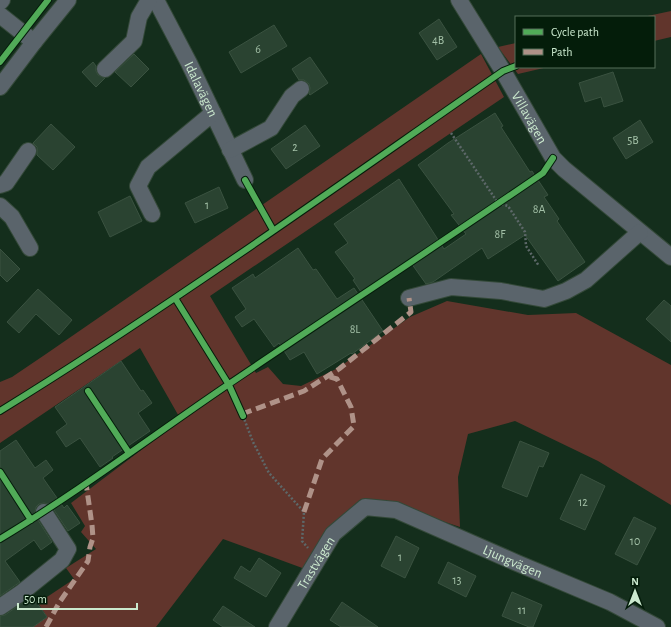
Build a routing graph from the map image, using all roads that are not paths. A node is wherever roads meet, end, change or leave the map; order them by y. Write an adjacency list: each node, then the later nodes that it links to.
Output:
1 (68, 0): 6 (street)
2 (148, 0): 7 (street)
3 (156, 0): 10 (street, Idalavägen)
4 (459, 0): 17 (street, Villavägen)
5 (0, 15): 6 (street)
6 (34, 42): 8 (street)
7 (105, 69)
8 (0, 87)
9 (301, 89): 11 (street)
10 (213, 113): 11 (street, Idalavägen); 16 (street)
11 (230, 150): 13 (street, Idalavägen)
12 (28, 152): 14 (street)
13 (245, 180)
14 (0, 186)
15 (0, 206): 18 (street)
16 (152, 214)
17 (640, 232): 19 (street, Villavägen); 20 (street)
18 (30, 248)
19 (671, 257)
20 (409, 298)
21 (365, 507): 24 (street, Trastvägen); 25 (street, Ljungvägen)
22 (44, 512): 23 (street)
23 (0, 607)
24 (277, 627)
25 (657, 627)

